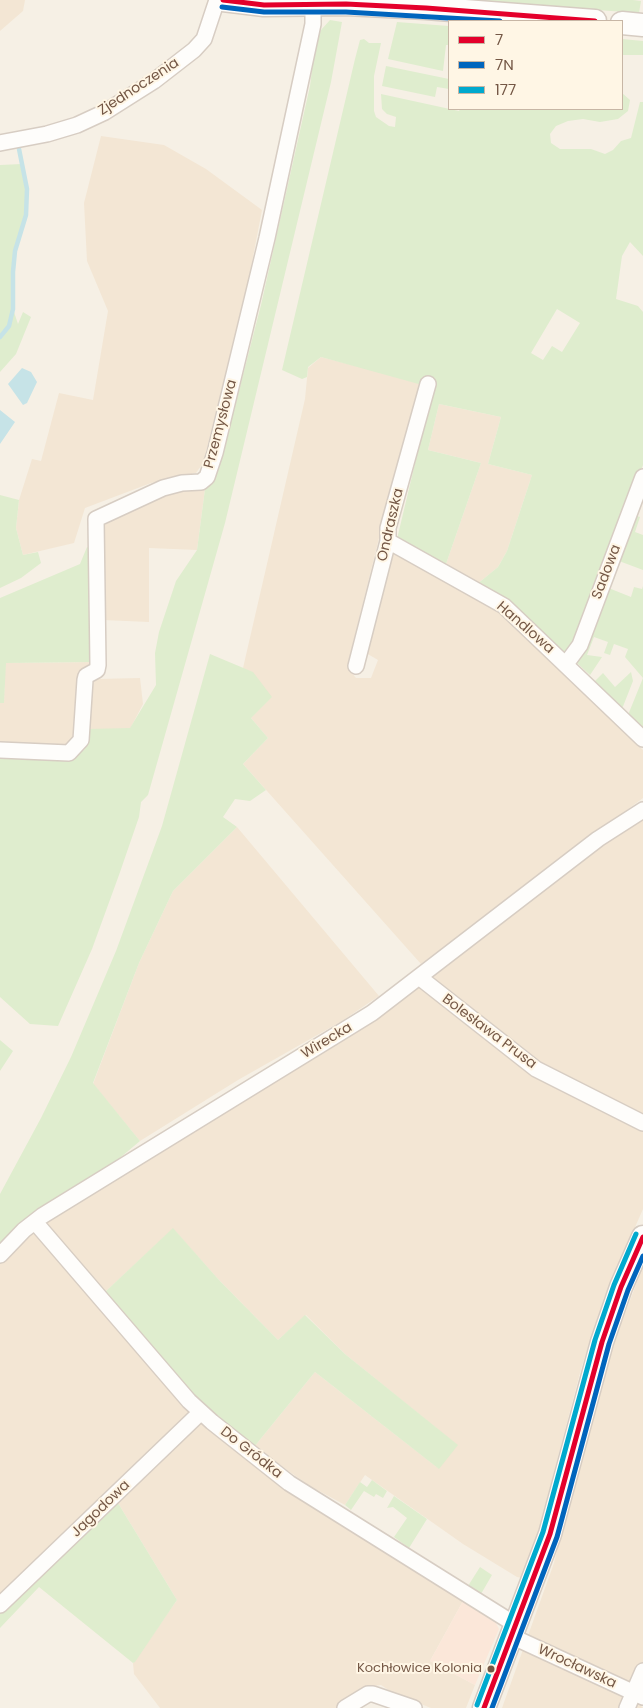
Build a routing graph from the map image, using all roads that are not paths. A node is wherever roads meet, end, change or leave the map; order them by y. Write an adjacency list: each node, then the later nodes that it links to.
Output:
1 (217, 0): 8 (street, Zjednoczenia)
2 (223, 0): 3 (street)
3 (313, 4): 4 (street); 15 (street, Przemysłowa)
4 (427, 4): 5 (street)
5 (585, 20)
6 (623, 23): 7 (street)
7 (643, 25)
8 (0, 143)
9 (428, 384): 11 (street, Ondraszka)
10 (643, 478): 12 (street, Sadowa)
11 (388, 541): 12 (street, Handlowa); 13 (street, Ondraszka)
12 (566, 664): 14 (street, Handlowa)
13 (356, 666)
14 (643, 739)
15 (0, 750)
16 (643, 810): 17 (street, Wirecka)
17 (419, 977): 18 (street, Bolesława Prusa); 19 (street, Wirecka)
18 (643, 1123)
19 (35, 1222): 21 (street, Wirecka); 22 (street, Do Gródka)
20 (643, 1237): 24 (street)
21 (0, 1255)
22 (201, 1412): 23 (street, Jagodowa); 24 (street, Do Gródka)
23 (0, 1605)
24 (514, 1631): 26 (street, Wrocławska); 29 (street)
25 (643, 1671): 26 (street)
26 (638, 1695): 30 (street)
27 (345, 1708): 28 (street)
28 (414, 1708)
29 (484, 1708)
30 (627, 1708)

